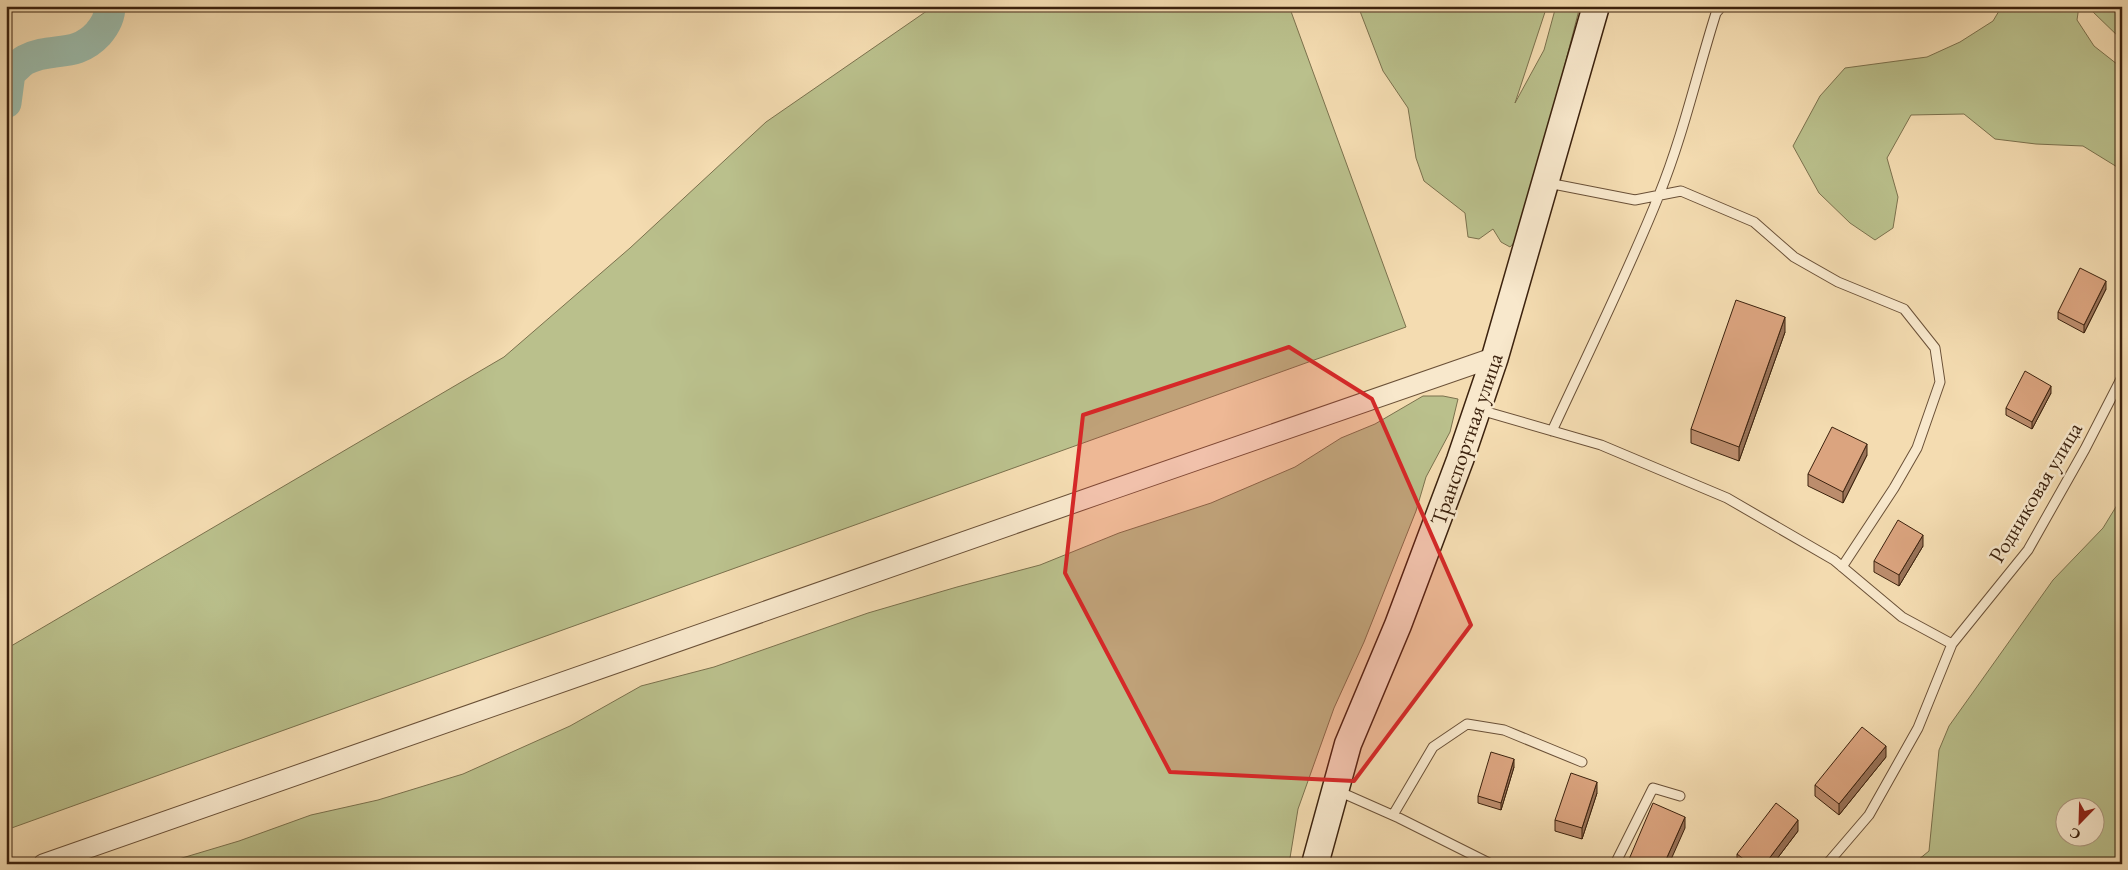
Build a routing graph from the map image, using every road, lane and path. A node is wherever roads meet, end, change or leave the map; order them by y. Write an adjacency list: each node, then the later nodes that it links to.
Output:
1 (1596, 6): 3 (main road, Транспортная улица)
2 (1722, 6): 4 (lane)
3 (1546, 183): 4 (lane); 5 (main road, Транспортная улица)
4 (1659, 195): 8 (lane); 9 (lane)
5 (1495, 357): 7 (main road, Транспортная улица); 15 (street)
6 (2122, 377): 10 (lane, Родниковая улица)
7 (1478, 409): 8 (lane); 12 (main road, Транспортная улица)
8 (1552, 431): 9 (lane)
9 (1842, 567): 10 (lane)
10 (1952, 644): 19 (lane, Родниковая улица)
11 (1582, 762): 14 (lane)
12 (1335, 790): 14 (lane); 16 (main road, Транспортная улица)
13 (1680, 796): 18 (lane)
14 (1393, 815): 17 (lane)
15 (43, 864)
16 (1315, 864)
17 (1491, 864)
18 (1614, 864)
19 (1827, 864)

